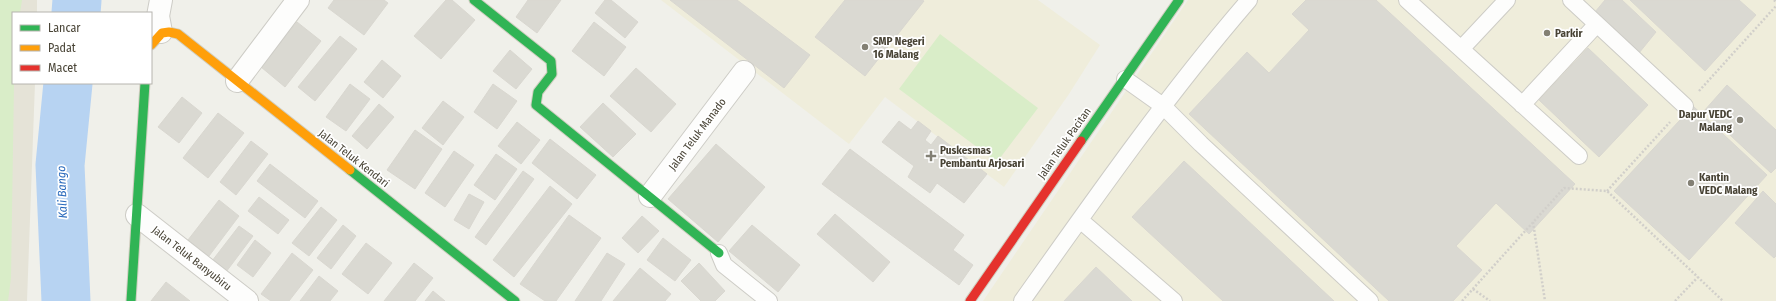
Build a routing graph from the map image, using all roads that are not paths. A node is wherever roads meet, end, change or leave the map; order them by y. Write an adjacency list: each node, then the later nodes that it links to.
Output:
1 (161, 0): 10 (street)
2 (298, 0): 14 (street)
3 (474, 0): 20 (street)
4 (1179, 0): 13 (street, Jalan Teluk Pacitan)
5 (1249, 0): 17 (lane)
6 (1407, 0): 11 (lane)
7 (1507, 0): 11 (lane)
8 (1571, 0): 9 (lane)
9 (1597, 24): 16 (lane); 18 (lane)
10 (164, 37): 14 (street, Jalan Teluk Kendari)
11 (1462, 48): 16 (lane)
12 (744, 72): 20 (street, Jalan Teluk Manado)
13 (1124, 79): 17 (lane); 28 (street, Jalan Teluk Pacitan)
14 (237, 81): 26 (street, Jalan Teluk Kendari)
15 (145, 84): 21 (street)
16 (1522, 105): 19 (lane)
17 (1163, 106): 22 (lane); 31 (lane)
18 (1685, 106)
19 (1580, 156)
20 (650, 196): 23 (street)
21 (137, 215): 24 (street); 25 (street, Jalan Teluk Banyubiru)
22 (1080, 220): 29 (lane); 30 (lane)
23 (719, 252): 27 (lane)
24 (131, 301)
25 (246, 301)
26 (515, 301)
27 (769, 301)
28 (970, 301)
29 (1022, 301)
30 (1174, 301)
31 (1370, 301)

